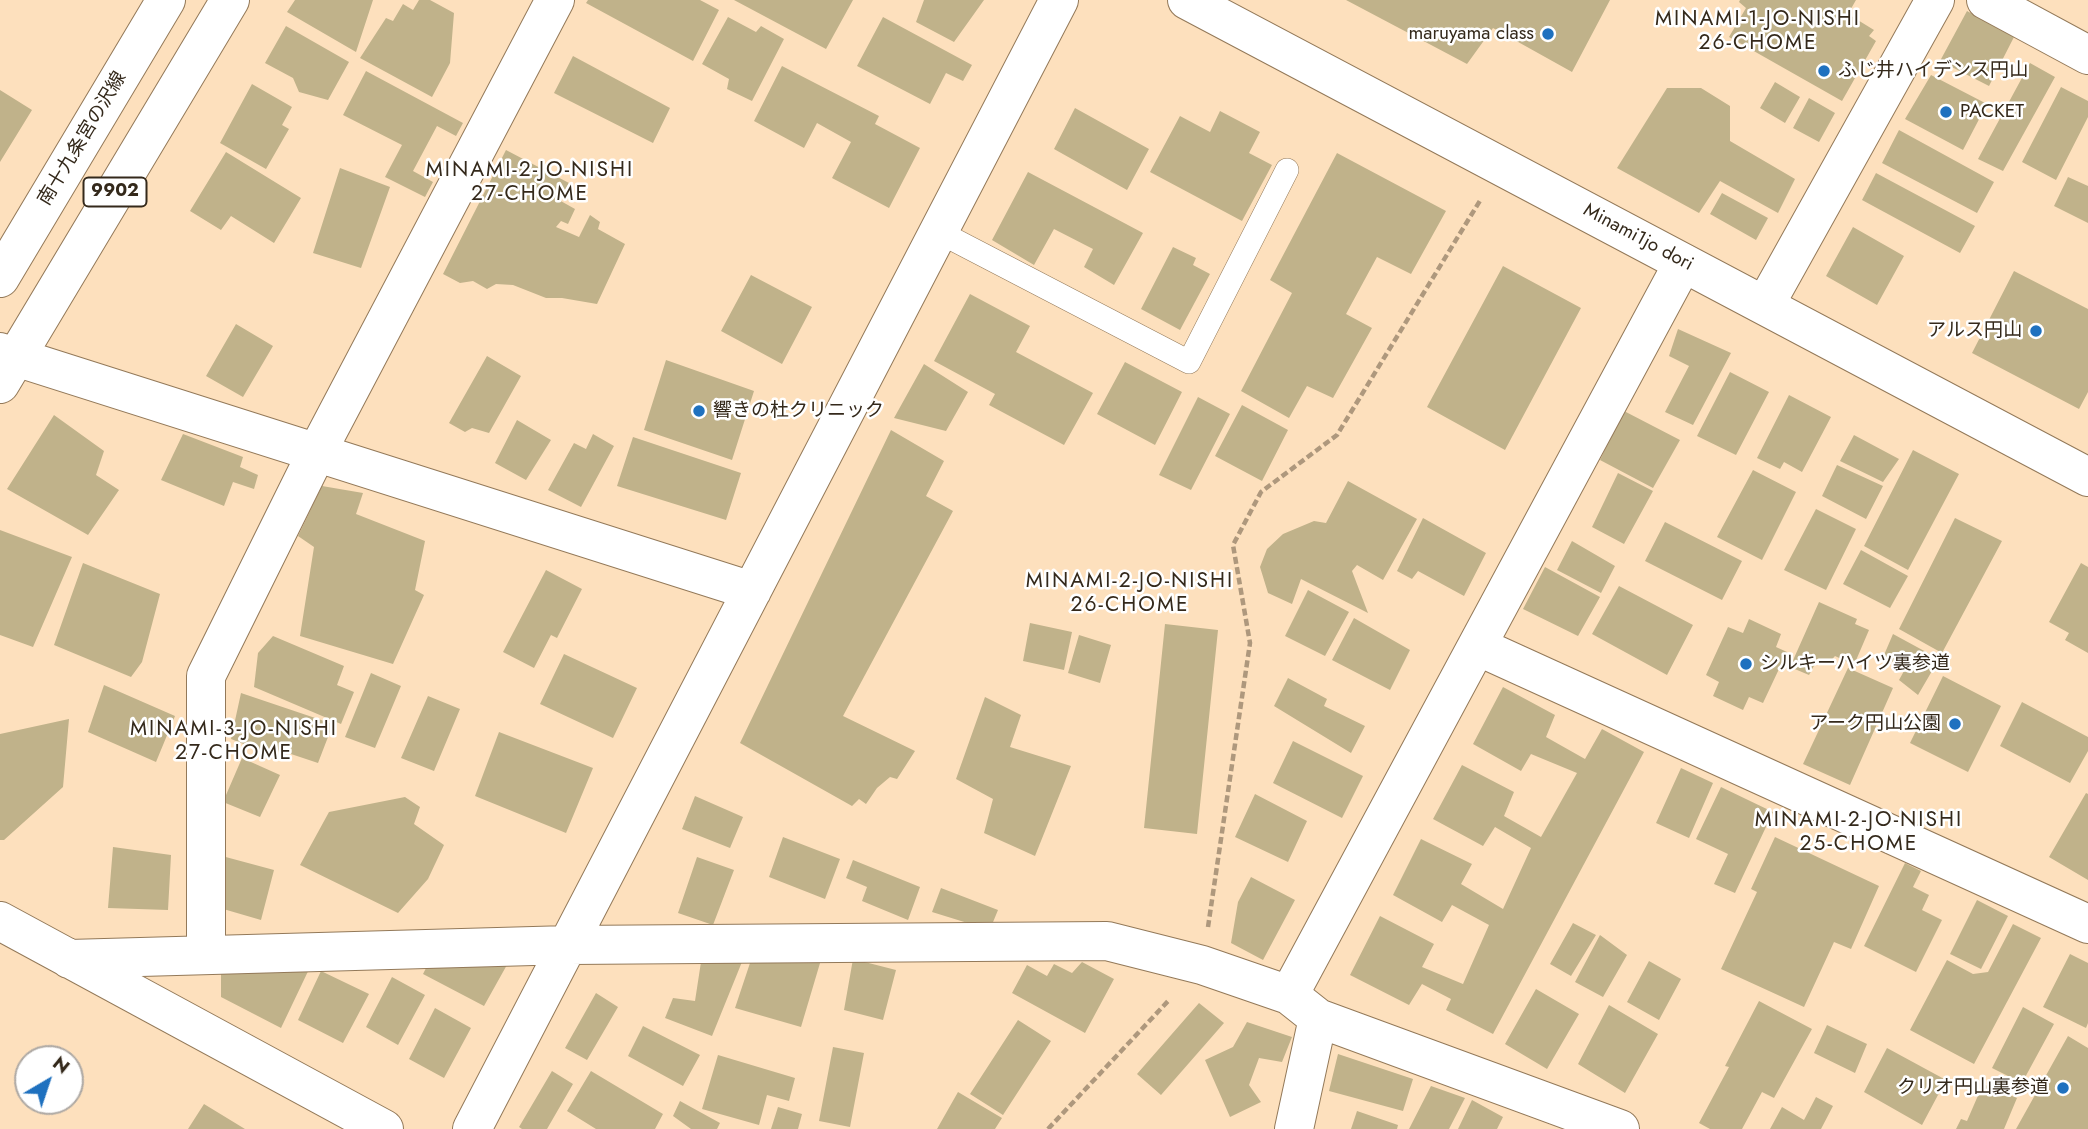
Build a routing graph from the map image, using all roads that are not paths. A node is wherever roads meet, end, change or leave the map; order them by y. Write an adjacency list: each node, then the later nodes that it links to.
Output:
1 (166, 0): 12 (street, 南十九条宮の沢線 / 9902)
2 (230, 0): 14 (street, 9902)
3 (555, 0): 15 (street)
4 (1059, 0): 10 (street)
5 (1187, 0): 11 (street, Minami1jo dori)
6 (1935, 0): 13 (street)
7 (1986, 0): 8 (street)
8 (2088, 55)
9 (1287, 170): 10 (lane)
10 (939, 232): 17 (street)
11 (1684, 262): 13 (street, Minami1jo dori); 18 (street)
12 (0, 278)
13 (1765, 305): 16 (street, Minami1jo dori)
14 (5, 365): 15 (street)
15 (317, 452): 17 (street); 22 (street)
16 (2088, 477)
17 (752, 591): 21 (street)
18 (1476, 646): 20 (street); 24 (street)
19 (0, 922): 23 (street)
20 (2088, 924)
21 (569, 944): 22 (street); 24 (street); 27 (street)
22 (206, 953): 23 (street)
23 (69, 959): 26 (street)
24 (1289, 995): 25 (street)
25 (1318, 1018): 28 (street); 29 (street)
26 (384, 1129)
27 (472, 1129)
28 (1294, 1129)
29 (1620, 1129)

